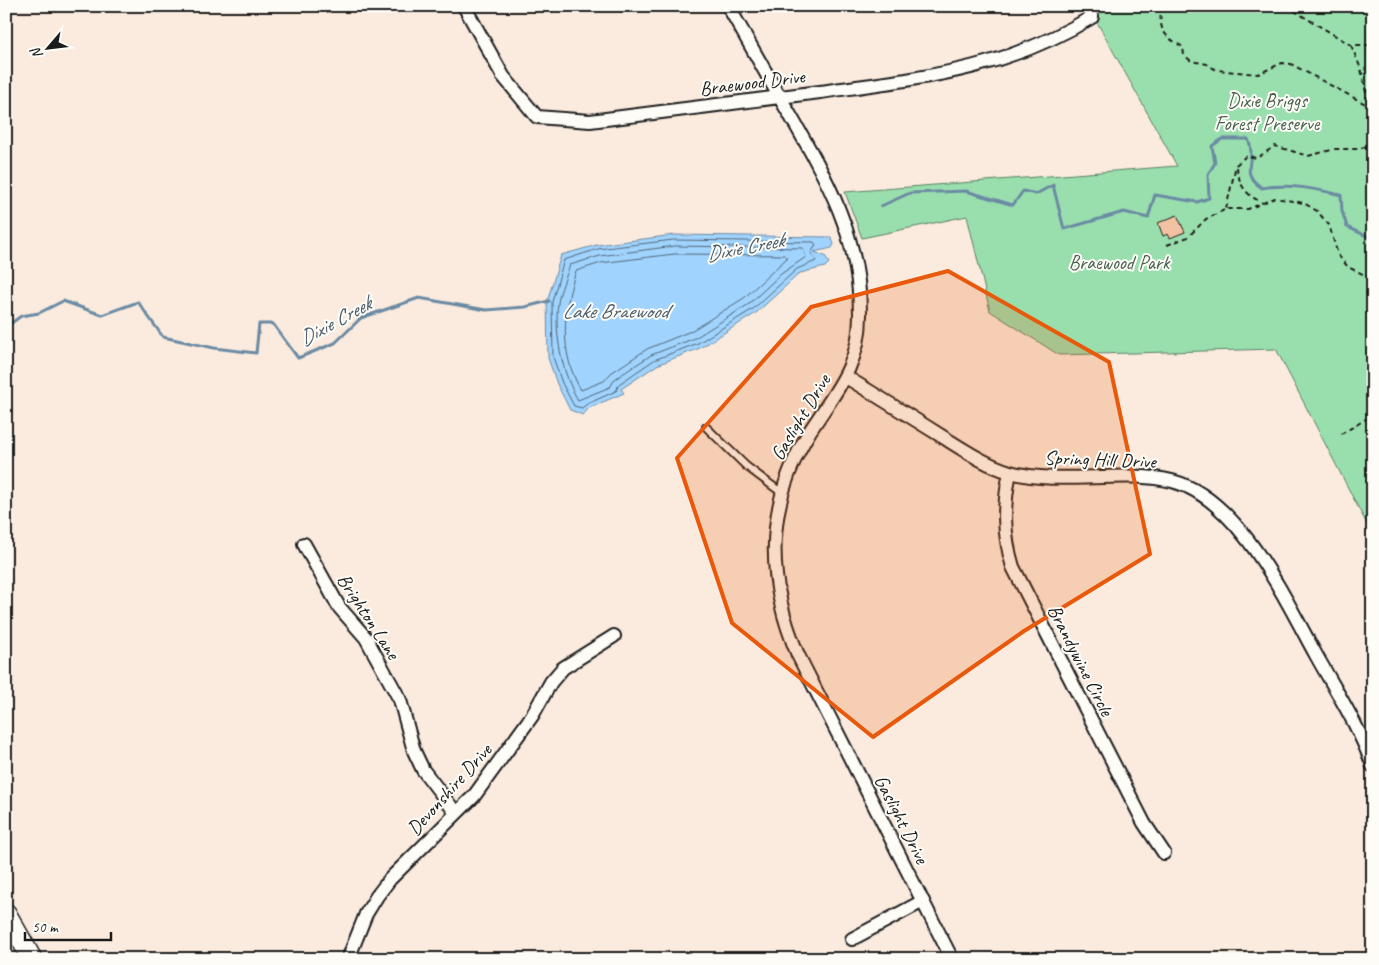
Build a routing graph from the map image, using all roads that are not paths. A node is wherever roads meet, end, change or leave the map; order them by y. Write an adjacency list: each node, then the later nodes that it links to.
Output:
1 (464, 6): 4 (street, Braewood Drive)
2 (728, 6): 4 (street, Gaslight Drive)
3 (1092, 17): 4 (street, Braewood Drive)
4 (780, 97): 5 (street, Gaslight Drive)
5 (846, 378): 7 (street, Spring Hill Drive); 8 (street, Gaslight Drive)
6 (706, 427): 8 (lane)
7 (1010, 472): 11 (street, Spring Hill Drive); 13 (street, Brandywine Circle)
8 (782, 493): 14 (street, Gaslight Drive)
9 (304, 544): 12 (street, Brighton Lane)
10 (614, 636): 12 (street, Devonshire Drive)
11 (1373, 766)
12 (456, 813): 18 (street, Devonshire Drive)
13 (1164, 853)
14 (923, 901): 16 (street); 19 (street, Gaslight Drive)
15 (6, 913): 17 (street)
16 (852, 939)
17 (32, 959)
18 (348, 959)
19 (952, 959)

